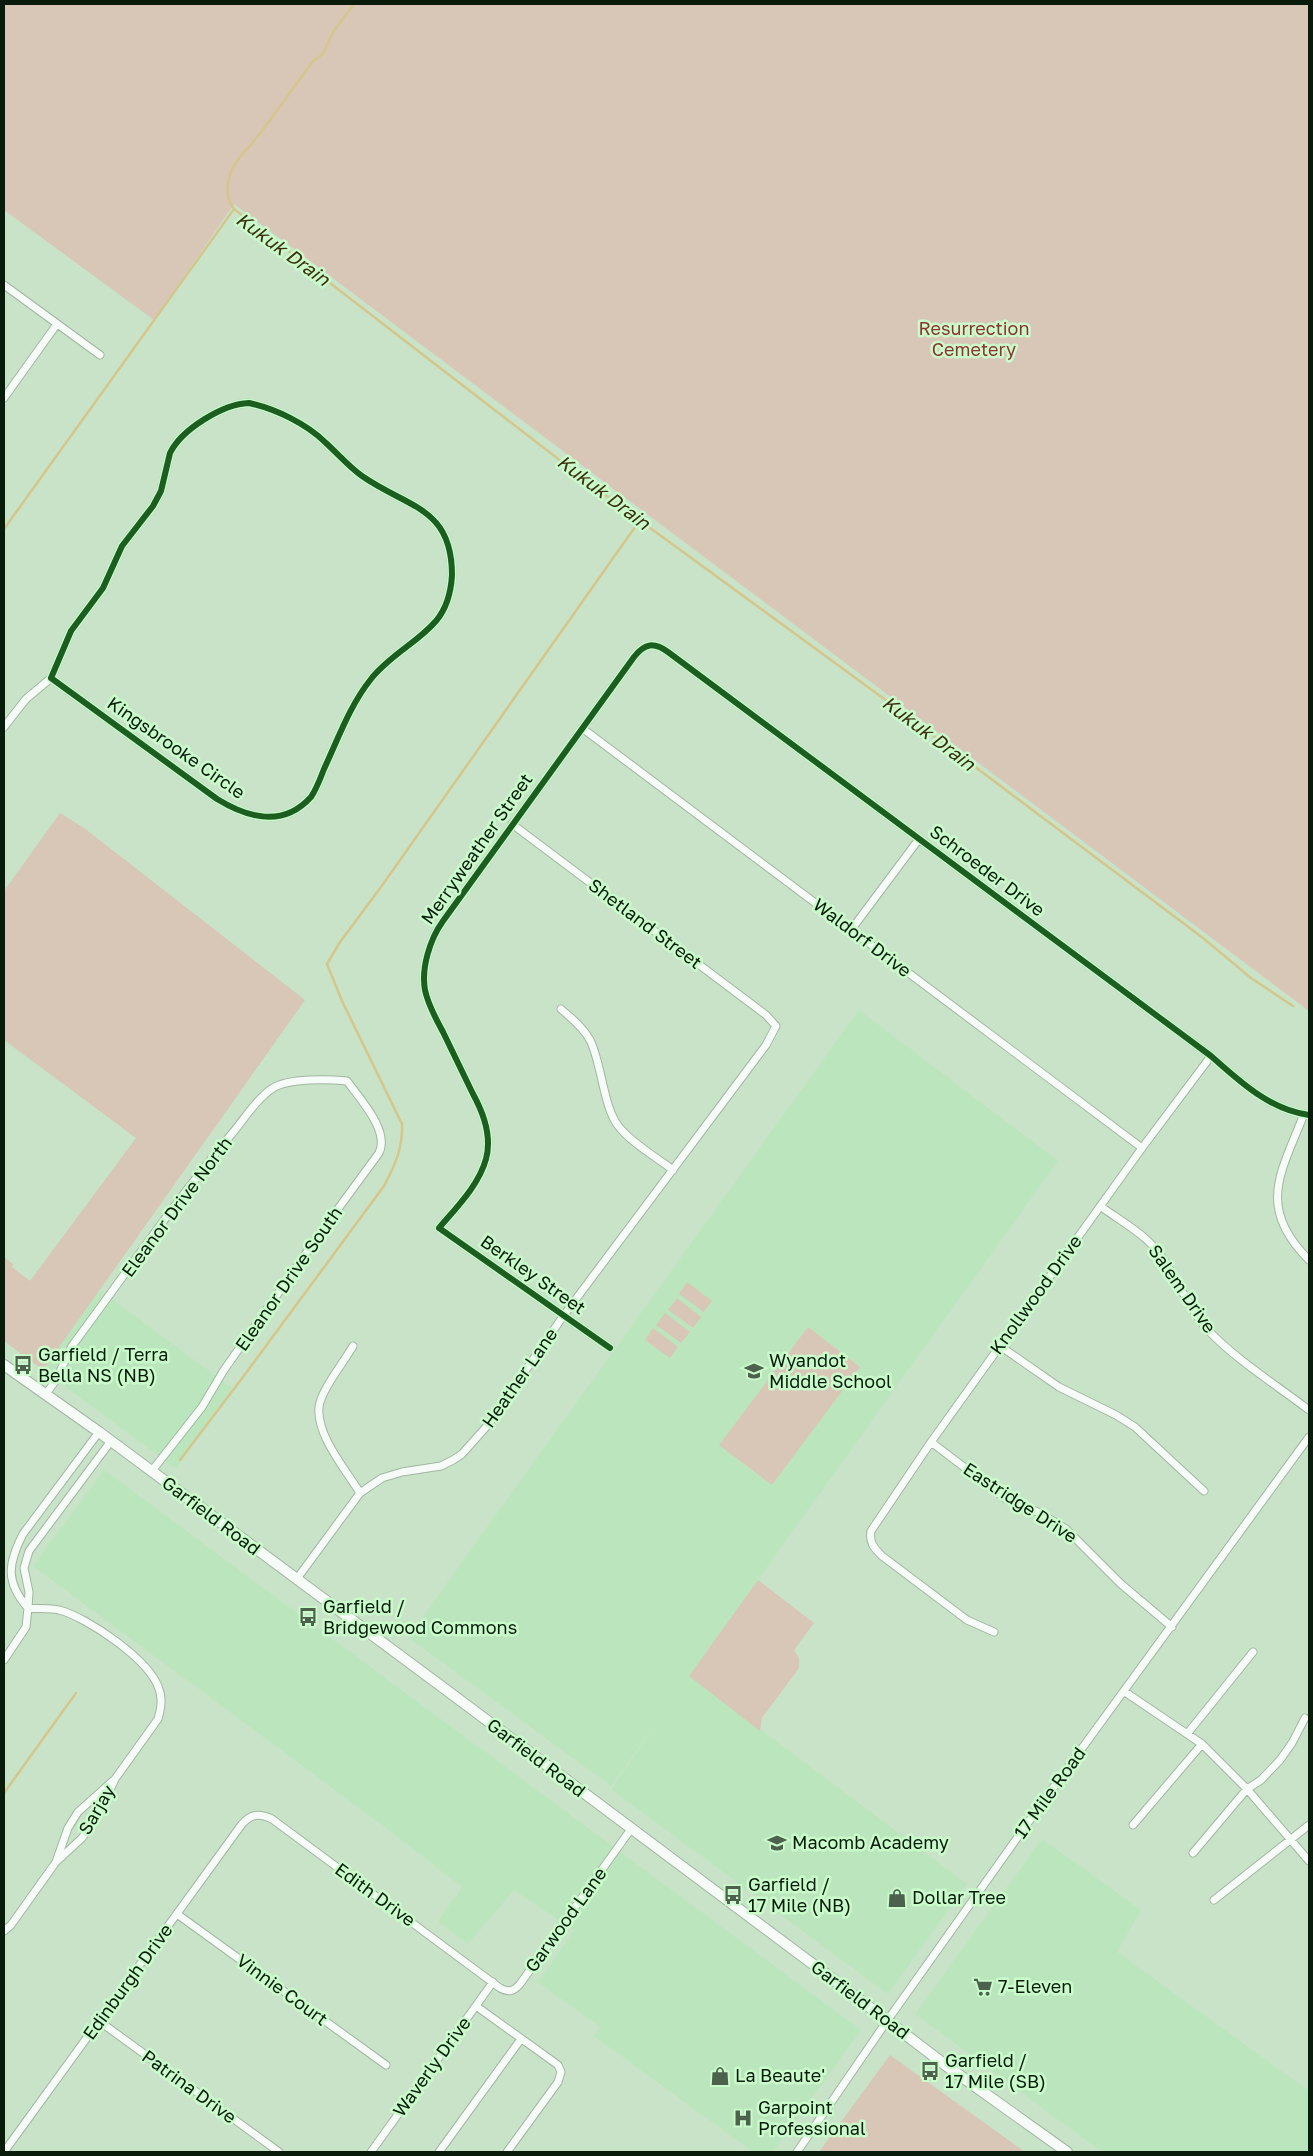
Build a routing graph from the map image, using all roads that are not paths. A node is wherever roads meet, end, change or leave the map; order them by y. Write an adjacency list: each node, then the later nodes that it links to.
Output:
1 (4, 285): 2 (street)
2 (57, 324): 3 (street); 4 (street)
3 (100, 355)
4 (4, 398)
5 (650, 644): 8 (street, Merryweather Street); 10 (street, Schroeder Drive)
6 (51, 678): 6 (street, Kingsbrooke Circle); 7 (street)
7 (4, 728)
8 (582, 728): 9 (street, Merryweather Street); 11 (street, Waldorf Drive)
9 (512, 824): 13 (street, Shetland Street); 20 (street, Merryweather Street)
10 (919, 839): 11 (street); 14 (street, Schroeder Drive)
11 (851, 930): 17 (street, Waldorf Drive)
12 (561, 1009): 18 (street)
13 (776, 1026): 18 (street, Heather Lane)
14 (1211, 1056): 16 (street, Schroeder Drive); 17 (street, Knollwood Drive)
15 (348, 1081): 27 (street, Eleanor Drive North); 33 (street, Eleanor Drive South)
16 (1307, 1114): 21 (street)
17 (1142, 1148): 19 (street, Knollwood Drive)
18 (673, 1170): 22 (street, Heather Lane)
19 (1100, 1206): 24 (street, Knollwood Drive); 28 (street, Salem Drive)
20 (439, 1228): 22 (street, Berkley Street)
21 (1309, 1260)
22 (564, 1315): 25 (street, Berkley Street); 35 (street, Heather Lane)
23 (353, 1346): 35 (street)
24 (1000, 1346): 32 (street, Knollwood Drive); 34 (street)
25 (610, 1348)
26 (4, 1364): 27 (main road, Garfield Road)
27 (46, 1394): 29 (main road, Garfield Road)
28 (1309, 1410)
29 (99, 1432): 31 (main road, Garfield Road); 36 (street)
30 (1309, 1437): 40 (street, 17 Mile Road)
31 (111, 1441): 33 (main road, Garfield Road); 37 (street)
32 (930, 1442): 40 (street, Eastridge Drive); 41 (street, Knollwood Drive)
33 (151, 1472): 38 (main road, Garfield Road)
34 (1204, 1491)
35 (360, 1494): 38 (street, Heather Lane)
36 (45, 1505): 37 (street); 39 (street)
37 (56, 1514): 39 (street)
38 (296, 1580): 53 (main road, Garfield Road)
39 (28, 1608): 43 (street); 48 (street, Sarjay)
40 (1172, 1627): 44 (street, 17 Mile Road)
41 (994, 1632)
42 (1253, 1652): 46 (street)
43 (4, 1660)
44 (1125, 1692): 46 (street); 64 (street, 17 Mile Road)
45 (1305, 1718): 49 (street)
46 (1187, 1734): 47 (street)
47 (1202, 1744): 49 (street); 51 (street)
48 (115, 1779): 57 (street, Sarjay); 57 (street, Sarjay)
49 (1247, 1789): 54 (street); 55 (street)
50 (254, 1815): 59 (street, Edinburgh Drive); 61 (street, Edith Drive)
51 (1133, 1825)
52 (1309, 1825): 54 (street)
53 (631, 1829): 61 (street, Garwood Lane); 64 (main road, Garfield Road)
54 (1291, 1840): 56 (street); 58 (street)
55 (1193, 1853)
56 (1309, 1861)
57 (56, 1862): 60 (street, Sarjay)
58 (1214, 1900)
59 (177, 1914): 63 (street, Edinburgh Drive); 66 (street, Vinnie Court)
60 (4, 1931)
61 (493, 1982): 62 (street, Waverly Drive)
62 (476, 2006): 65 (street); 69 (street, Waverly Drive)
63 (99, 2021): 67 (street, Edinburgh Drive); 68 (street, Patrina Drive)
64 (887, 2021): 72 (street, 17 Mile Road); 73 (main road, Garfield Road)
65 (521, 2039): 70 (street); 71 (street)
66 (386, 2065)
67 (4, 2152)
68 (279, 2152)
69 (371, 2152)
70 (439, 2152)
71 (507, 2152)
72 (797, 2152)
73 (1068, 2152)

